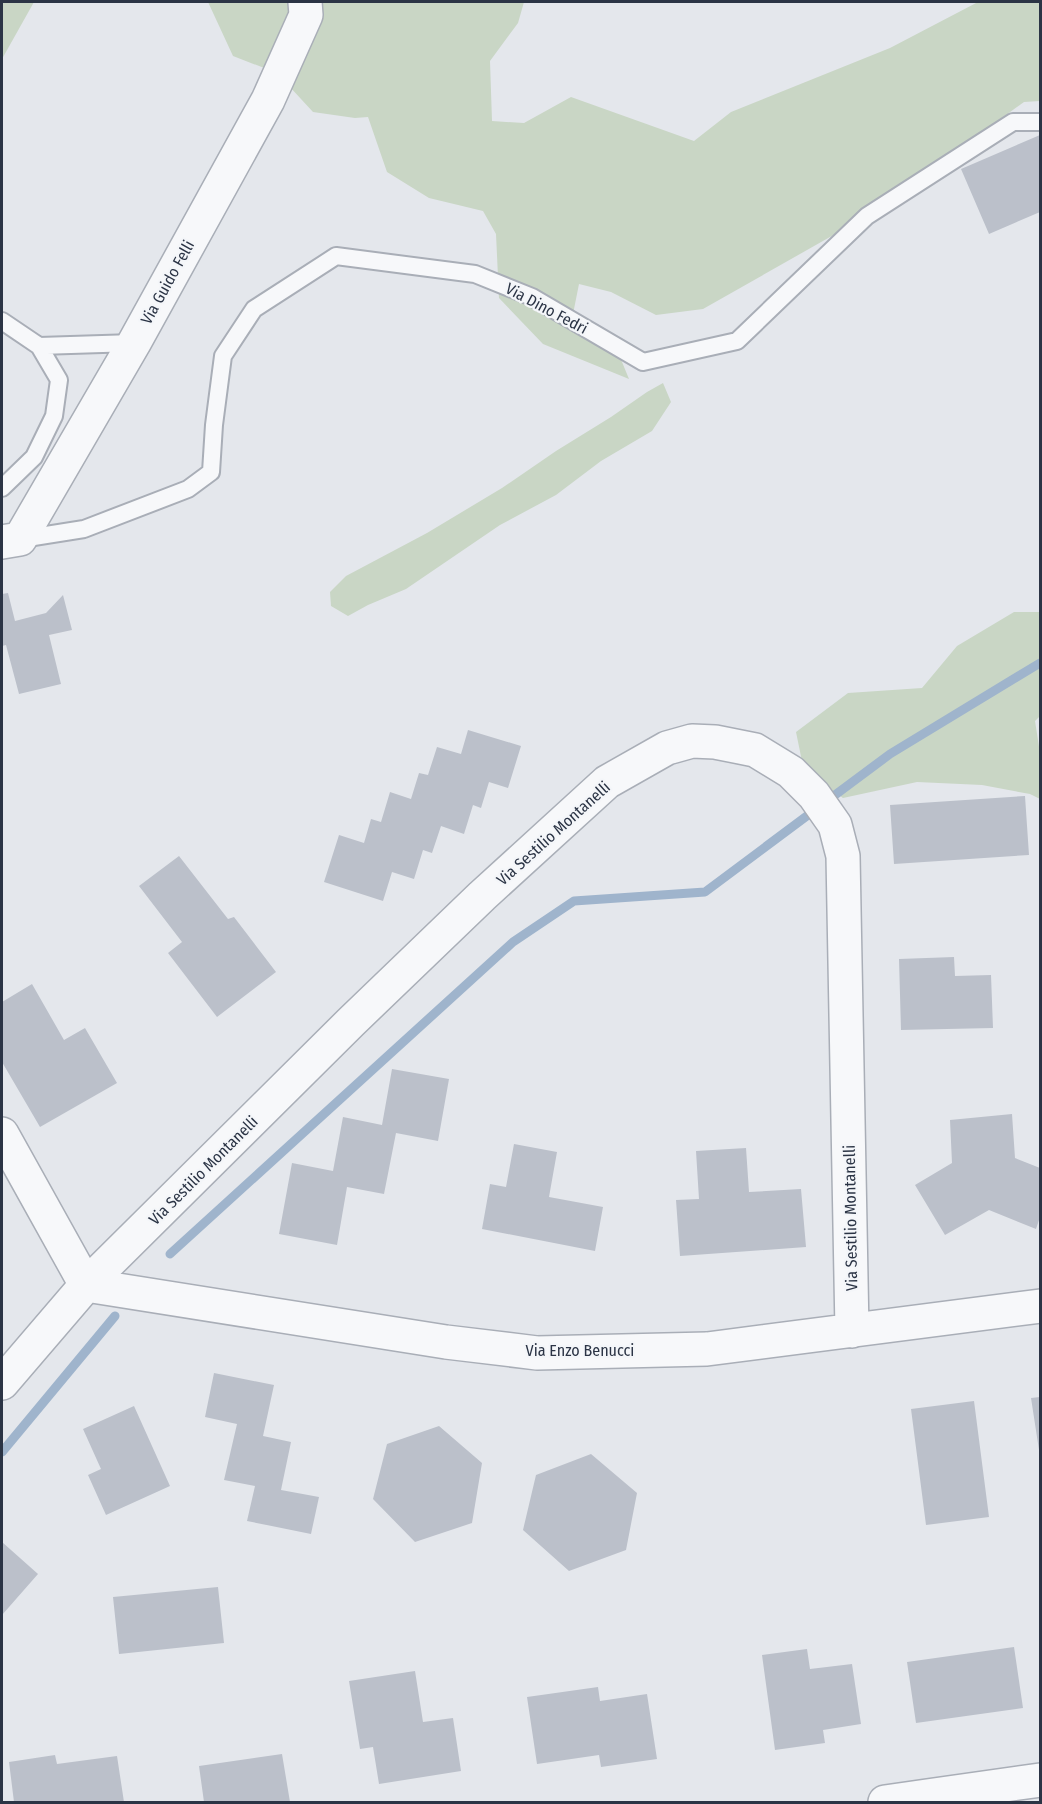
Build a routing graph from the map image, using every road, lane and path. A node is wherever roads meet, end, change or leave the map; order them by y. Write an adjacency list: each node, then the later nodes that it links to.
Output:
1 (305, 2): 4 (street, Via Guido Felli)
2 (1041, 122): 7 (lane, Via Dino Fedri)
3 (2, 321): 5 (lane)
4 (134, 343): 5 (lane); 7 (street, Via Guido Felli)
5 (39, 346): 6 (lane)
6 (2, 488)
7 (11, 540)
8 (2, 1134): 9 (street)
9 (86, 1285): 11 (street, Via Enzo Benucci); 11 (street, Via Sestilio Montanelli); 12 (street, Via Sestilio Montanelli)
10 (1041, 1306): 11 (street, Via Enzo Benucci)
11 (852, 1331)
12 (2, 1383)
13 (1041, 1780): 14 (street)
14 (885, 1803)

